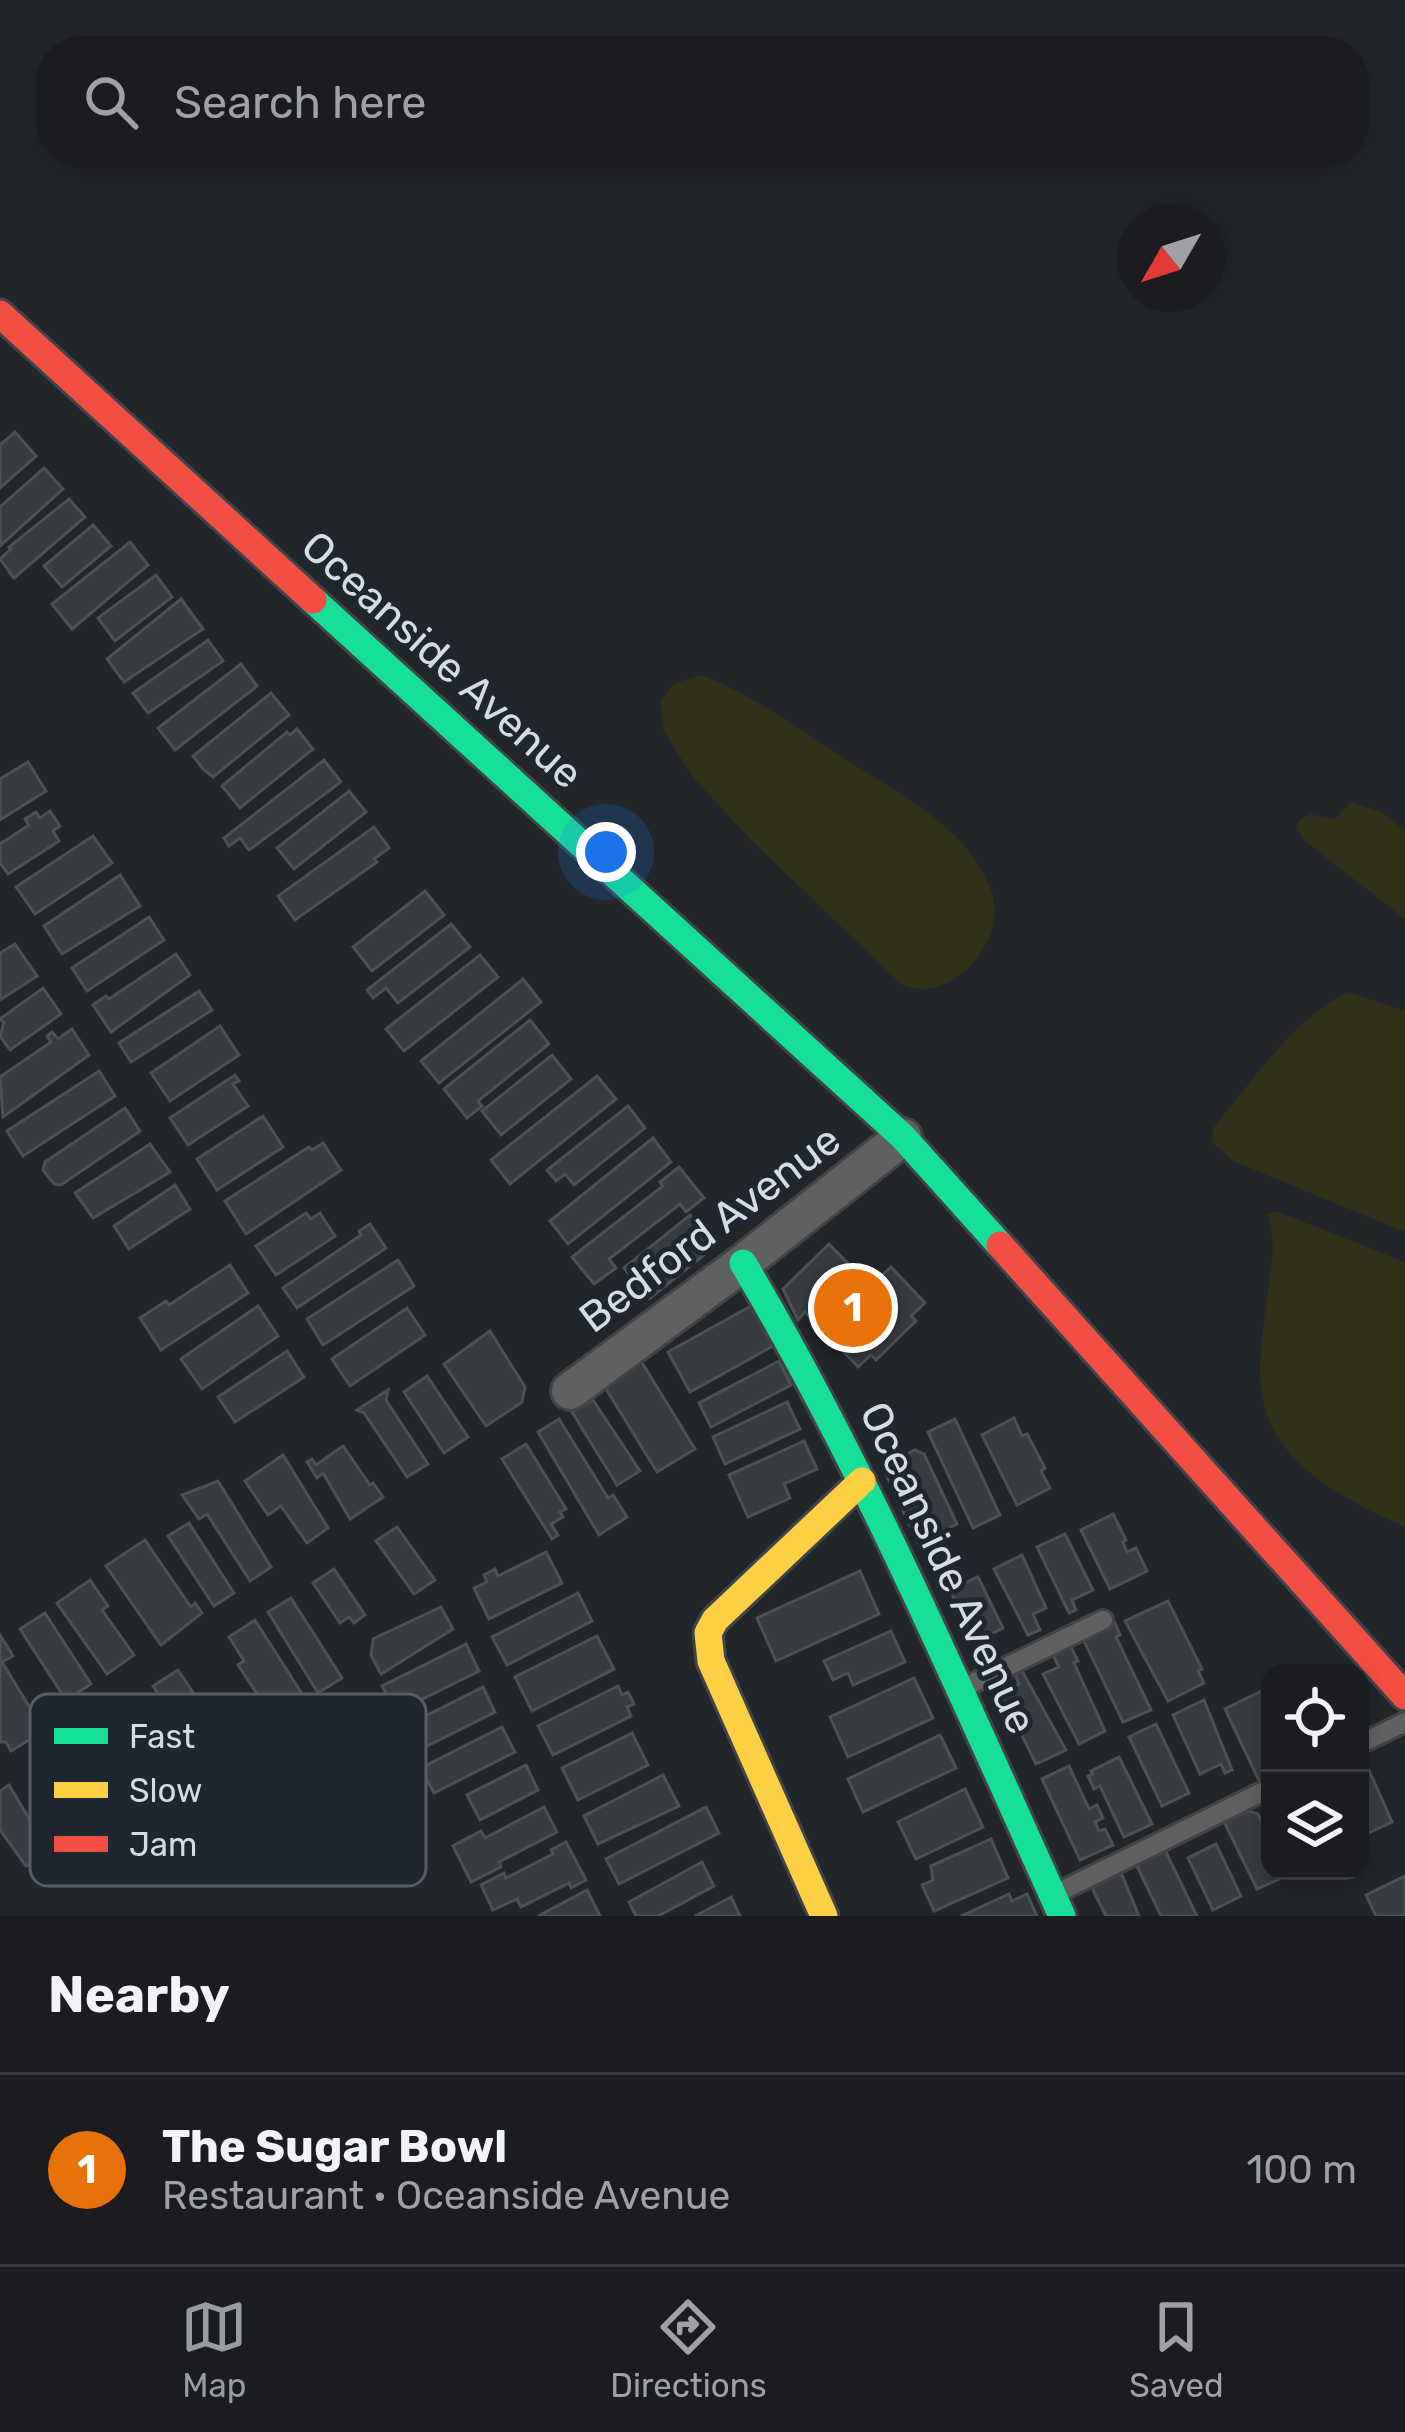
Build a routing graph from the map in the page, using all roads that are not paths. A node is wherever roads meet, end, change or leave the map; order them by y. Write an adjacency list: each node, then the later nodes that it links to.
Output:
1 (0, 314): 2 (street, Oceanside Avenue)
2 (902, 1137): 3 (street, Bedford Avenue); 8 (street, Oceanside Avenue)
3 (743, 1264): 4 (street, Bedford Avenue); 5 (street, Oceanside Avenue)
4 (570, 1391)
5 (862, 1481): 7 (street, Oceanside Avenue); 13 (street)
6 (1103, 1620): 7 (lane)
7 (961, 1688): 12 (street, Oceanside Avenue)
8 (1405, 1696)
9 (1405, 1722): 10 (lane)
10 (1369, 1740)
11 (1261, 1793): 12 (lane)
12 (1058, 1906)
13 (824, 1916)

